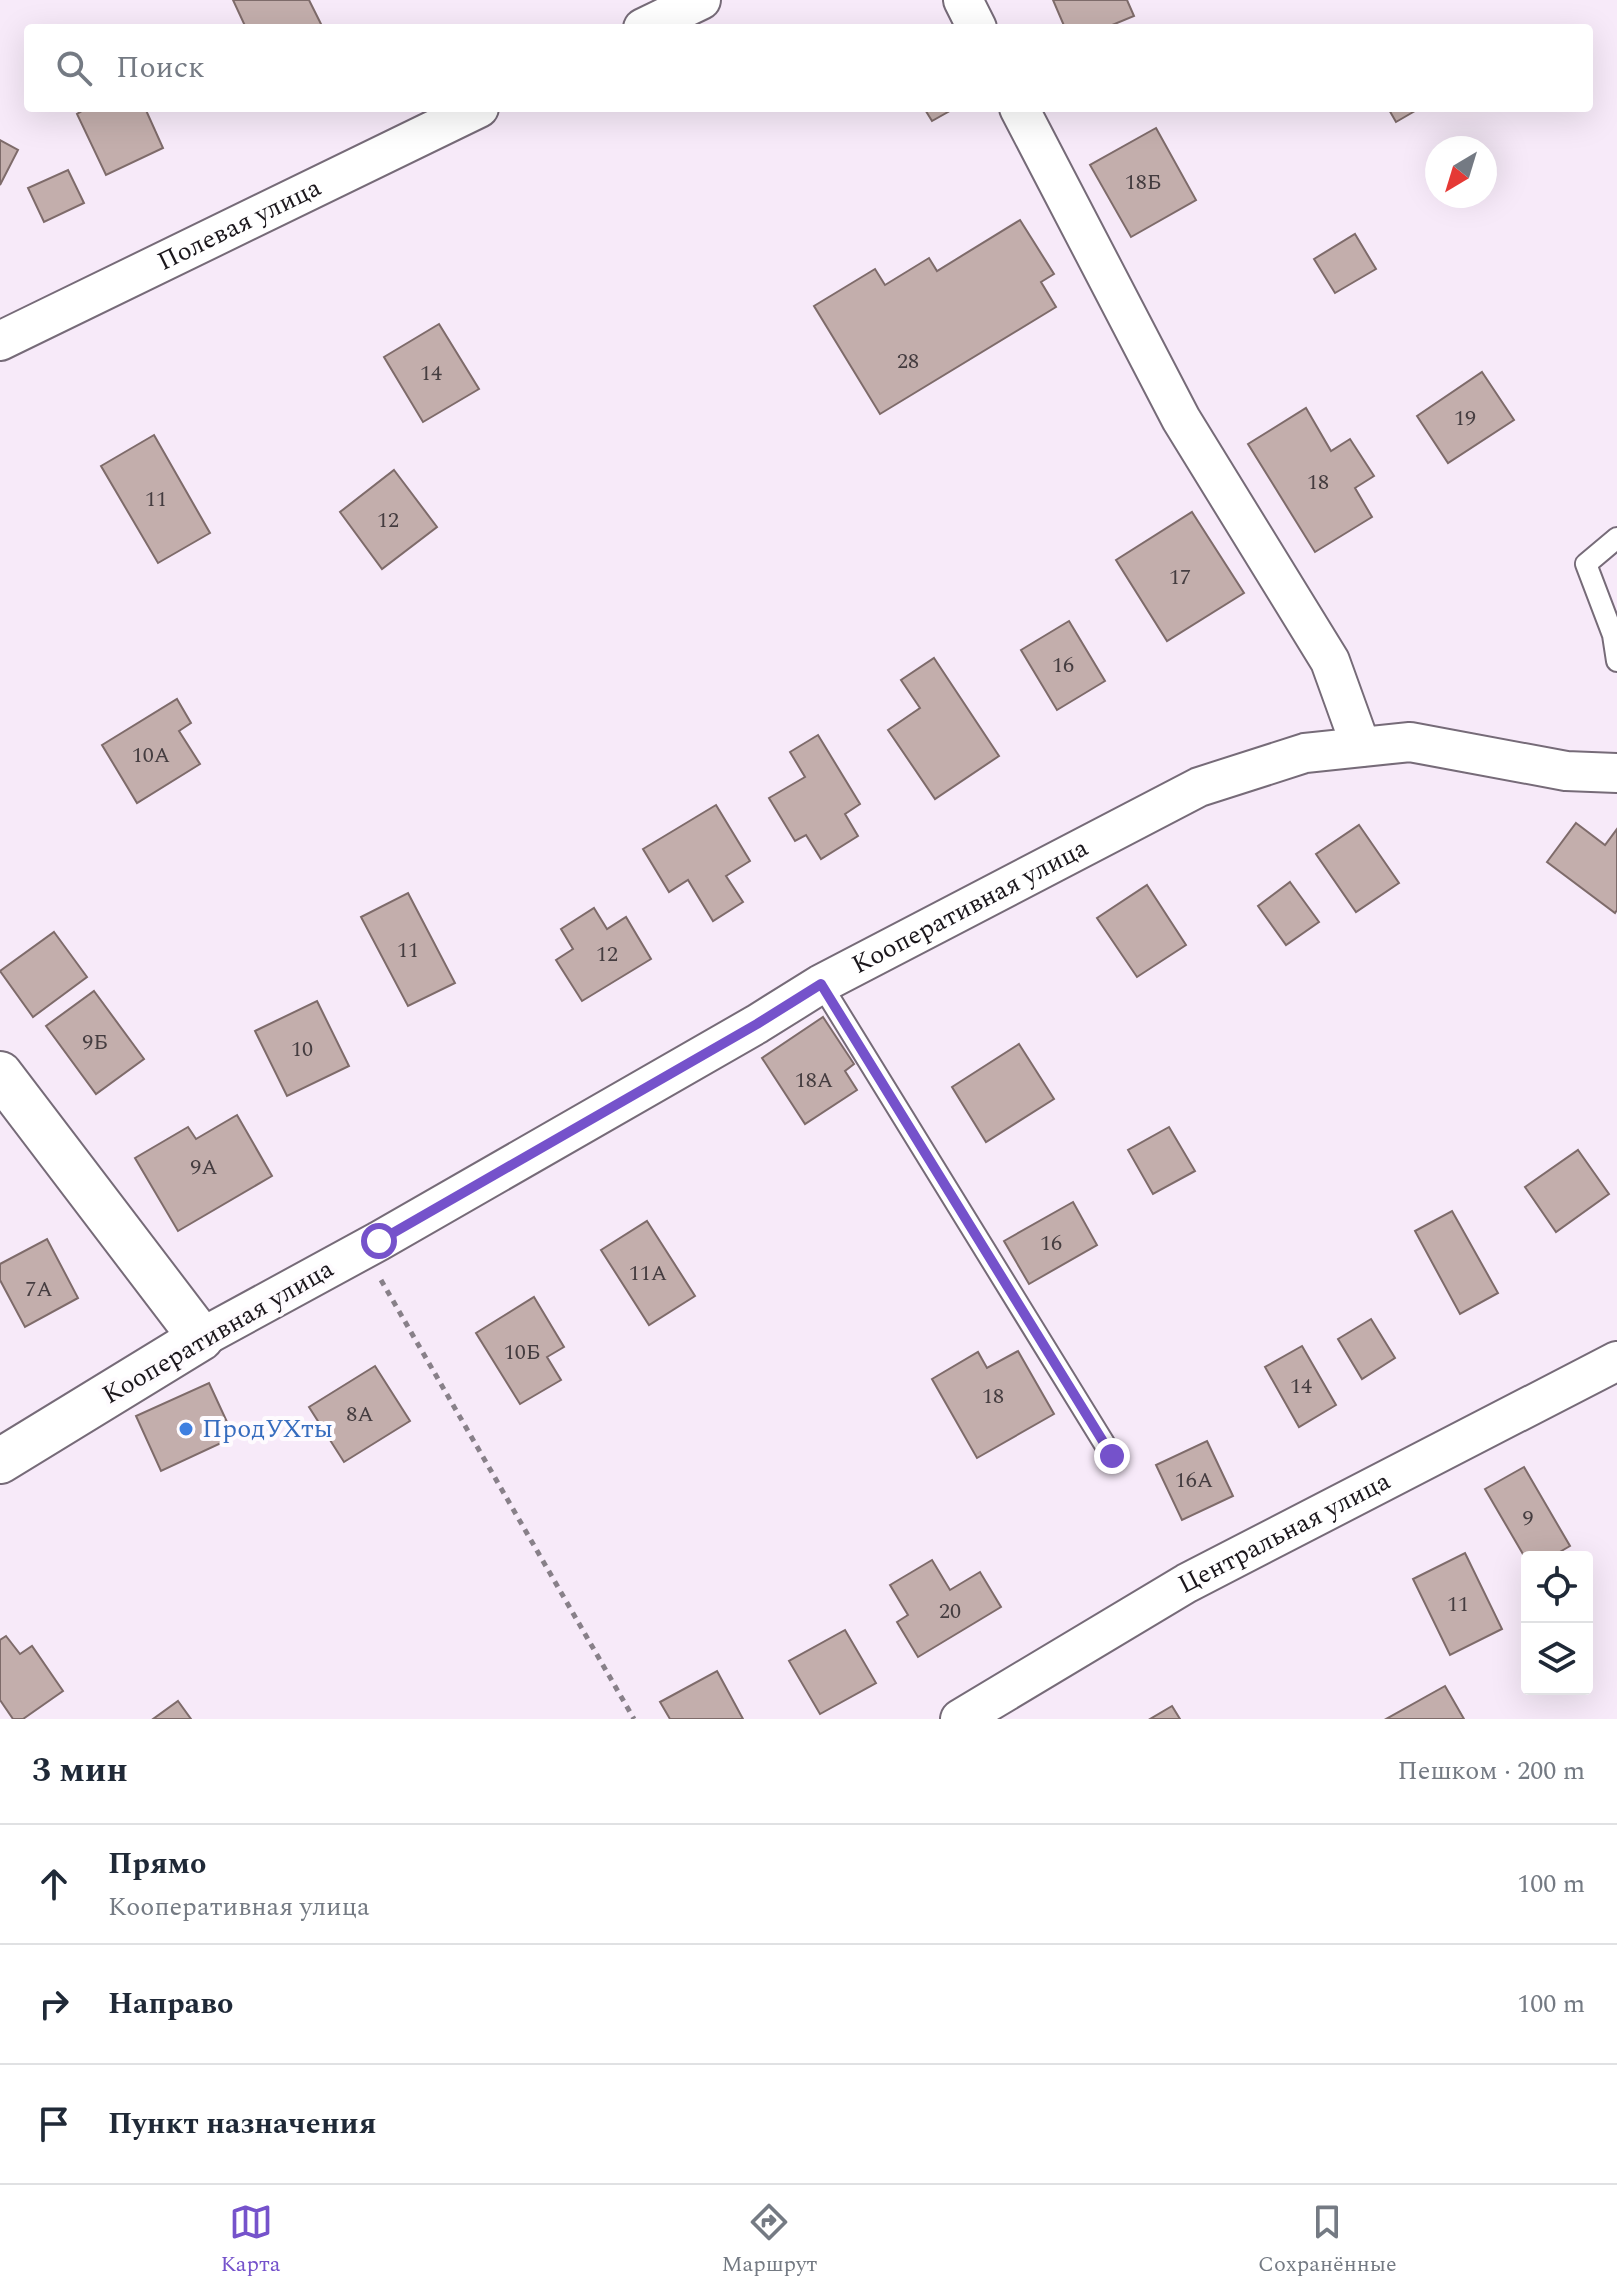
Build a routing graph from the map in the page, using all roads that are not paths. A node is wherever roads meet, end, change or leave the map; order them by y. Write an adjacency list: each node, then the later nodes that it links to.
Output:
1 (701, 0): 3 (street)
2 (963, 0): 4 (street)
3 (651, 24)
4 (975, 24)
5 (471, 112): 7 (street, Полевая улица)
6 (1021, 112): 10 (street)
7 (0, 341)
8 (1617, 538): 9 (lane)
9 (1617, 661)
10 (1361, 747): 11 (street, Кооперативная улица); 12 (street, Кооперативная улица)
11 (1617, 773)
12 (821, 984): 14 (street, Кооперативная улица); 16 (lane)
13 (0, 1074): 14 (street)
14 (201, 1338): 17 (street, Кооперативная улица)
15 (1617, 1361): 18 (street, Центральная улица)
16 (1112, 1456)
17 (0, 1461)
18 (960, 1719)

